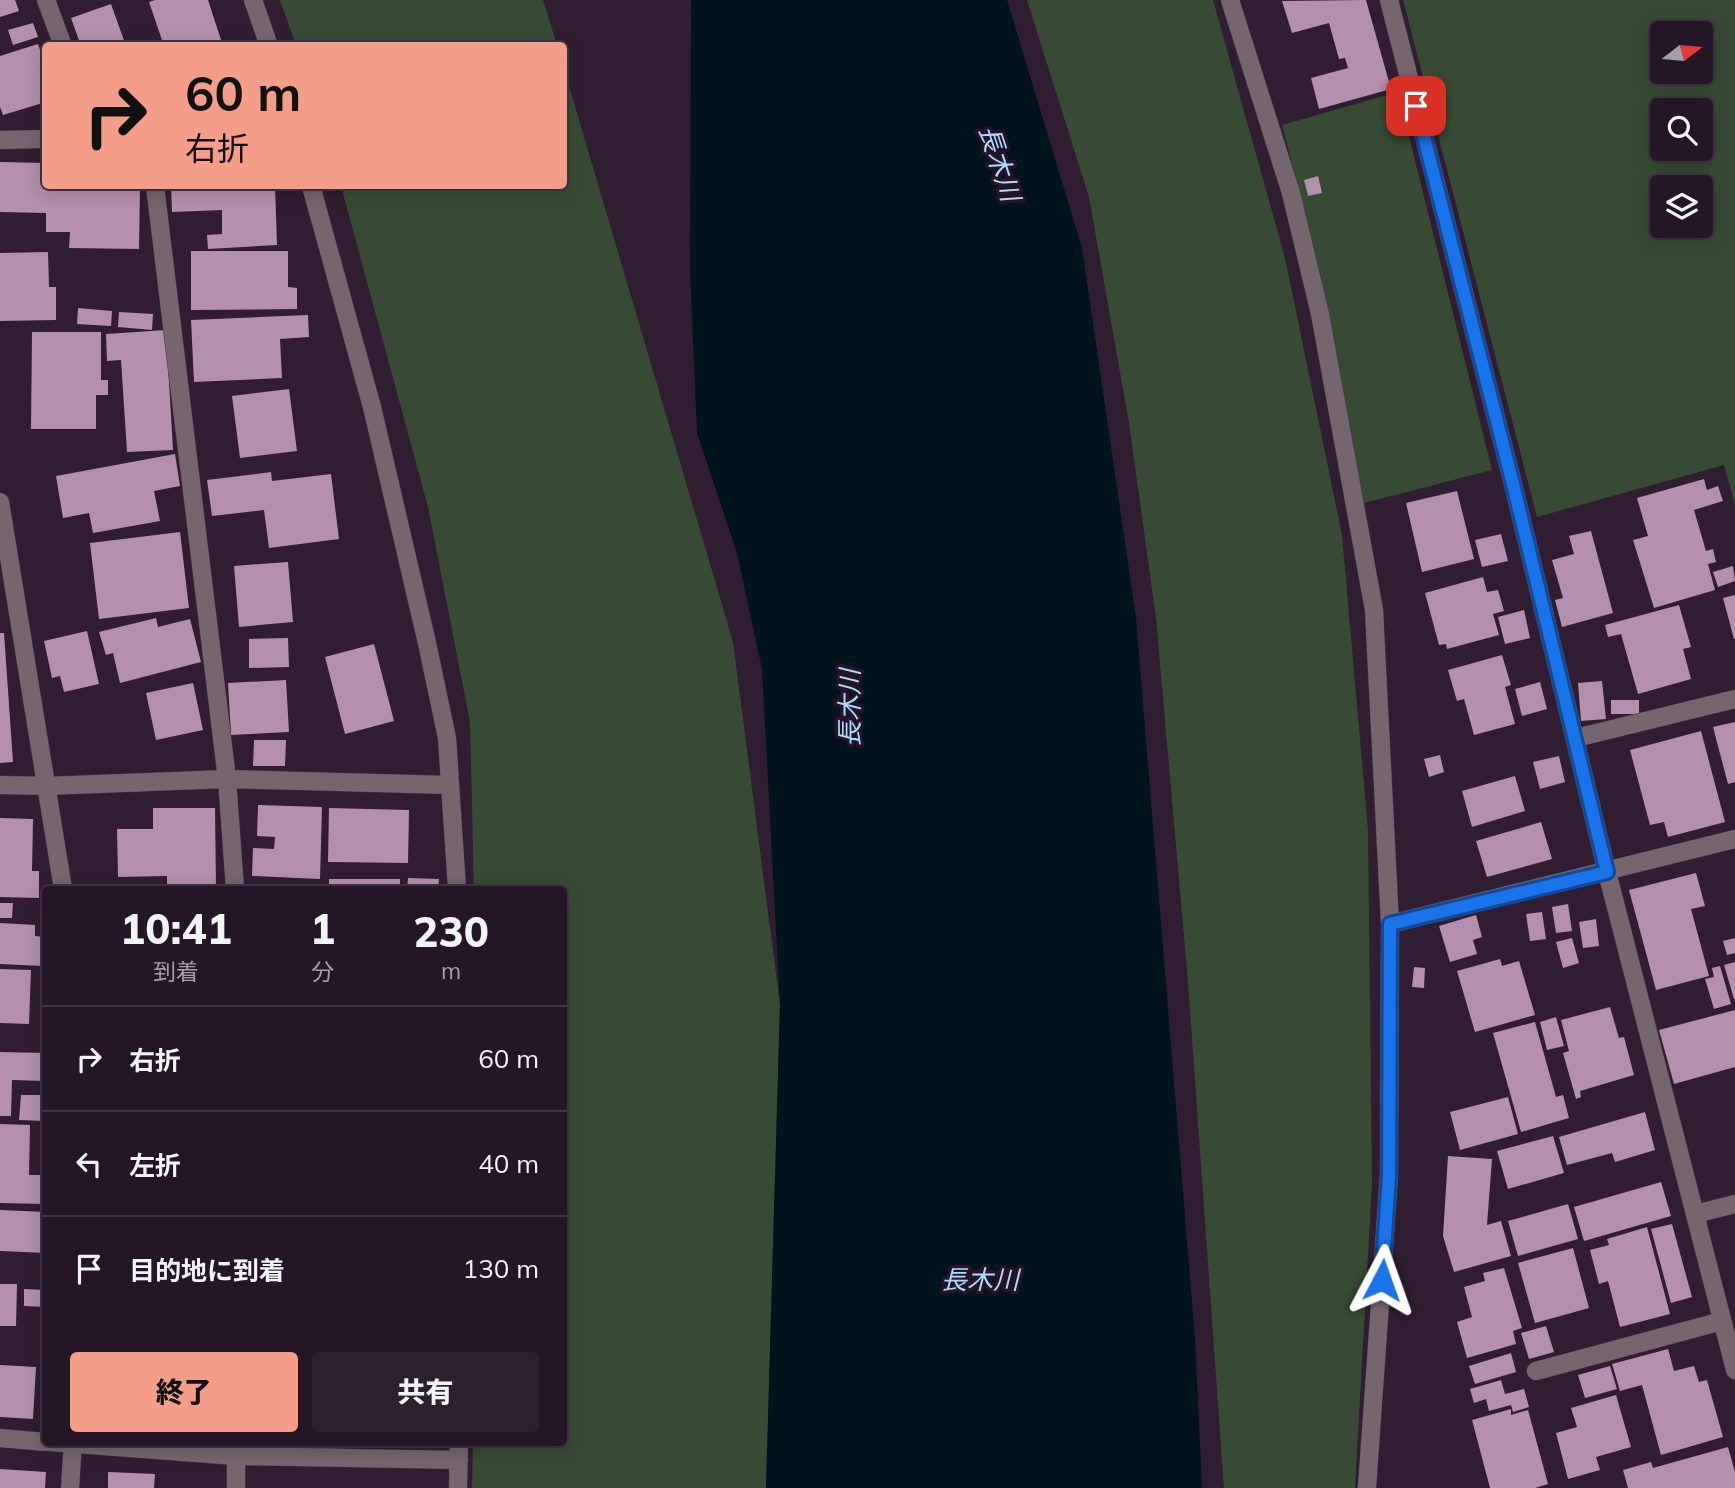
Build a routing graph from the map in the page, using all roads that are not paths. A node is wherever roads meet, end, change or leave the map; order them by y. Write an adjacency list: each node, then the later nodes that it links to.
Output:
1 (46, 0): 5 (street)
2 (253, 0): 6 (street)
3 (1230, 0): 23 (street)
4 (1389, 0): 13 (street)
5 (62, 42)
6 (268, 42)
7 (42, 139): 8 (street)
8 (0, 140)
9 (155, 189): 14 (street)
10 (313, 189): 16 (street)
11 (0, 502): 17 (street)
12 (1735, 699): 13 (street)
13 (1576, 738): 19 (street)
14 (227, 779): 16 (street); 17 (street); 21 (street)
15 (0, 785): 17 (street)
16 (450, 785): 22 (street)
17 (46, 786): 20 (street)
18 (1735, 839): 19 (street)
19 (1607, 872): 23 (street); 25 (street)
20 (63, 886)
21 (235, 886)
22 (457, 886)
23 (1390, 924): 38 (street)
24 (1735, 1204): 25 (street)
25 (1695, 1214): 26 (street)
26 (1722, 1321): 27 (street); 28 (street)
27 (1735, 1370)
28 (1536, 1371)
29 (0, 1438): 30 (street)
30 (42, 1442)
31 (73, 1446): 35 (street)
32 (154, 1446): 33 (street)
33 (236, 1449): 34 (street); 36 (street)
34 (459, 1451): 37 (street)
35 (70, 1488)
36 (236, 1488)
37 (458, 1488)
38 (1367, 1488)

